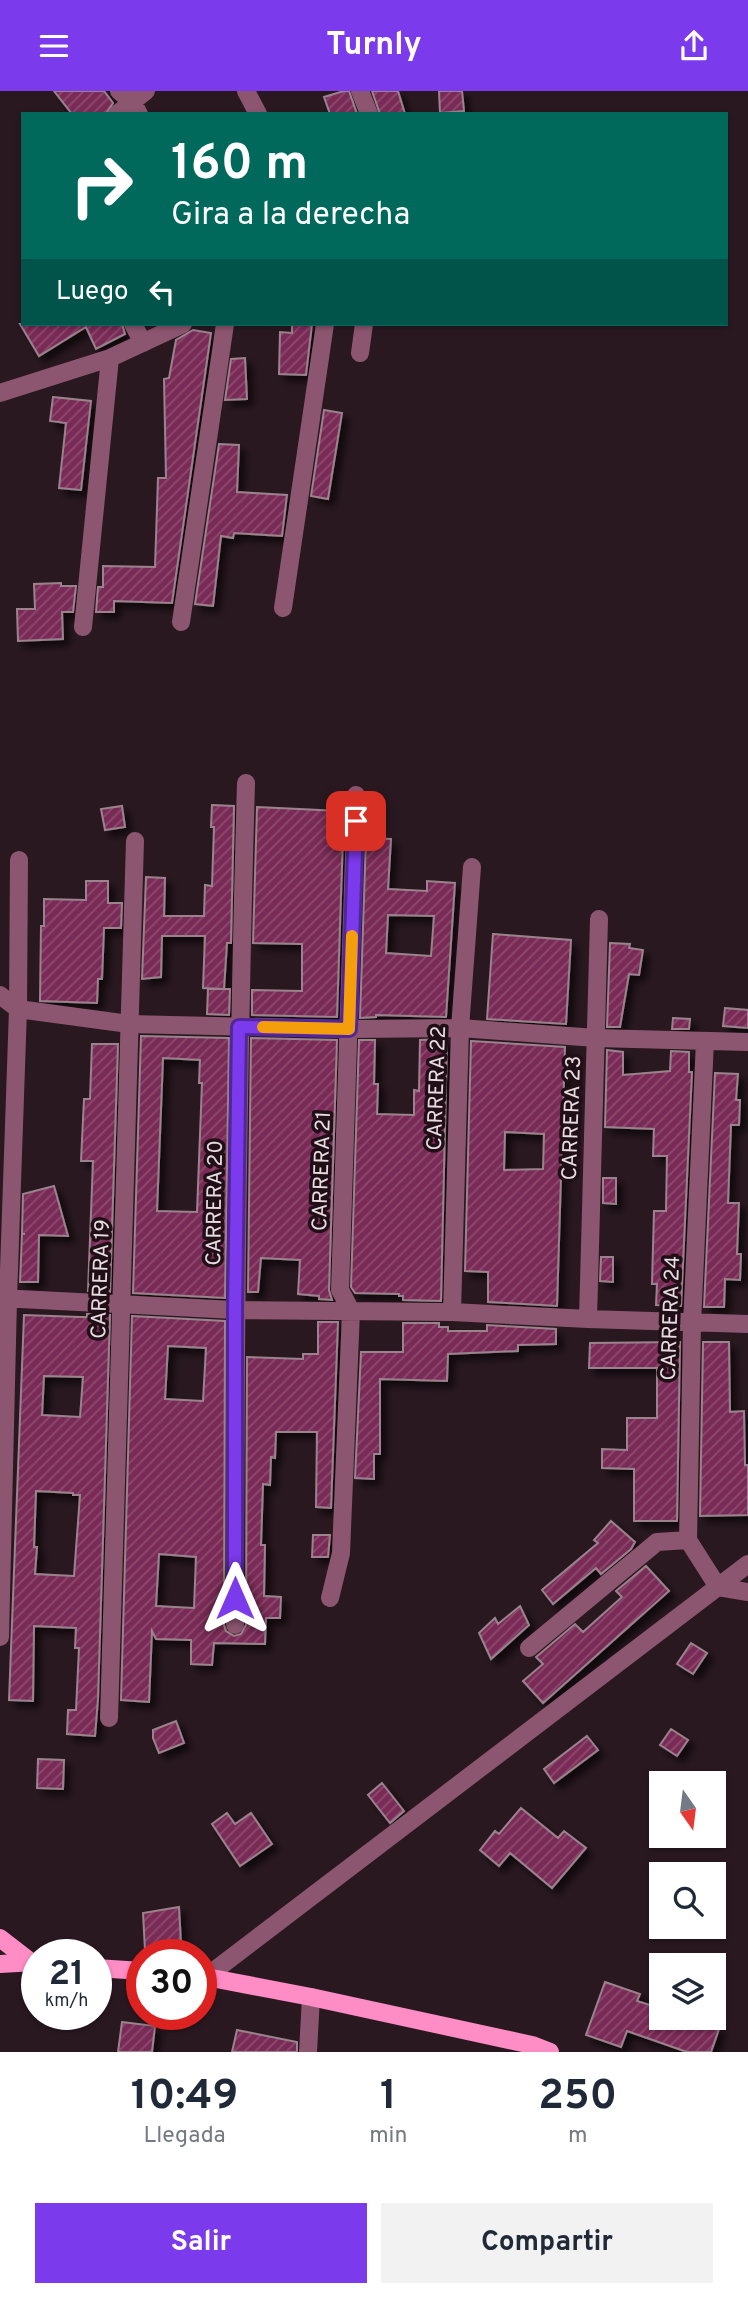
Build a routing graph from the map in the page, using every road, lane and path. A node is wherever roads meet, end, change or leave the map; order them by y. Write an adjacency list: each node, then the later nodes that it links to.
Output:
1 (118, 91): 4 (street)
2 (246, 91): 6 (street)
3 (360, 91): 7 (street)
4 (139, 103): 5 (street)
5 (121, 112)
6 (257, 112)
7 (368, 112)
8 (134, 326): 13 (street)
9 (179, 326): 13 (street)
10 (225, 326): 18 (street)
11 (324, 326): 17 (street)
12 (364, 326): 14 (street)
13 (143, 343): 15 (street)
14 (360, 353)
15 (110, 358): 16 (street); 19 (street)
16 (0, 393)
17 (282, 608)
18 (181, 622)
19 (83, 627)
20 (246, 782): 29 (street, CARRERA 20)
21 (356, 795): 31 (street, CARRERA 21)
22 (135, 841): 28 (street, CARRERA 19)
23 (19, 860): 27 (street)
24 (472, 867): 30 (street, CARRERA 22)
25 (599, 919): 32 (street, CARRERA 23)
26 (0, 995): 27 (street)
27 (18, 1009): 28 (street); 35 (street)
28 (129, 1024): 29 (street); 36 (street, CARRERA 19)
29 (239, 1027): 31 (street); 37 (street, CARRERA 20)
30 (460, 1028): 31 (street); 32 (street); 39 (street, CARRERA 22)
31 (349, 1029): 38 (street, CARRERA 21)
32 (596, 1038): 33 (street); 40 (street, CARRERA 23)
33 (705, 1041): 34 (street); 41 (street, CARRERA 24)
34 (748, 1042)
35 (4, 1298): 36 (street); 49 (street)
36 (122, 1303): 37 (street); 51 (street, CARRERA 19)
37 (235, 1310): 38 (street); 48 (street, CARRERA 20)
38 (351, 1311): 39 (street); 47 (street, CARRERA 21)
39 (452, 1312): 40 (street)
40 (588, 1319): 41 (street)
41 (692, 1323): 42 (street); 43 (street, CARRERA 24)
42 (748, 1324)
43 (688, 1541): 45 (street); 50 (street)
44 (748, 1564): 45 (street)
45 (718, 1587): 46 (street); 56 (street)
46 (748, 1592)
47 (330, 1598)
48 (235, 1625)
49 (0, 1637)
50 (528, 1648)
51 (109, 1718)
52 (0, 1938): 53 (main road)
53 (21, 1953)
54 (21, 1963): 55 (main road)
55 (0, 1964)
56 (217, 1967)
57 (217, 1979): 58 (main road)
58 (311, 1997): 59 (street); 60 (main road)
59 (308, 2052)
60 (550, 2052)

